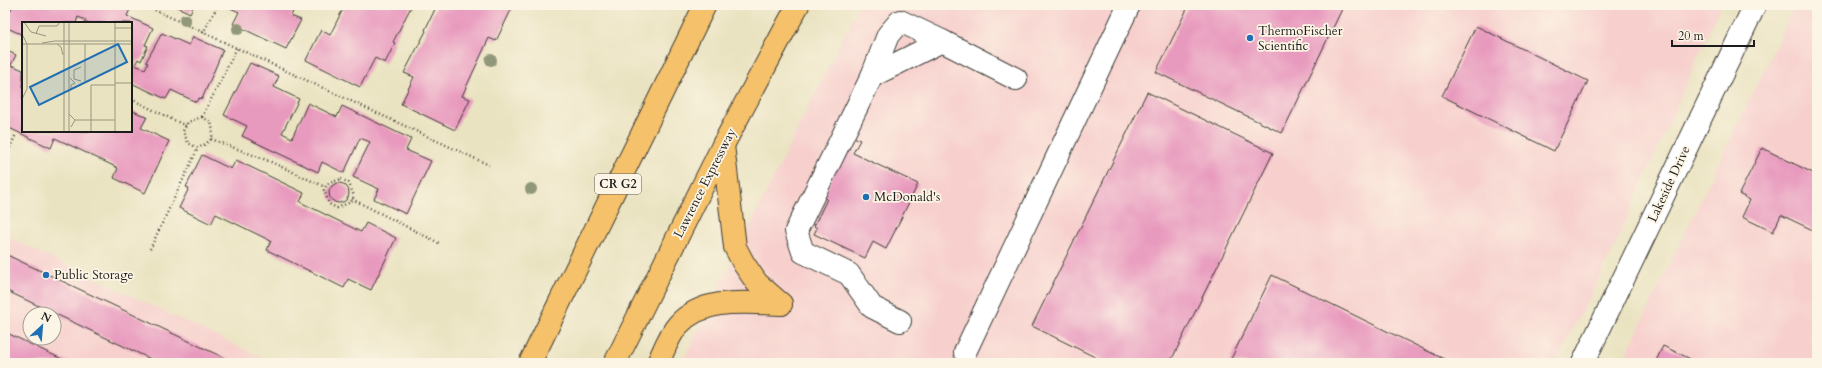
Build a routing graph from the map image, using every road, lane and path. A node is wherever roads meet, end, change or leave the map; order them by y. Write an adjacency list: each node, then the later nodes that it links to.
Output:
1 (144, 5): 7 (path)
2 (218, 5): 7 (path)
3 (705, 5): 27 (highway, CR G2)
4 (798, 5): 17 (highway, Lawrence Expressway)
5 (1129, 5): 26 (street)
6 (1755, 5): 30 (street, Lakeside Drive)
7 (204, 33): 9 (path)
8 (942, 41): 10 (street); 10 (street); 11 (street)
9 (237, 48): 13 (path); 20 (path)
10 (872, 76): 25 (street)
11 (1016, 79)
12 (132, 99): 14 (path)
13 (202, 117): 14 (path); 16 (path)
14 (186, 126): 18 (path)
15 (16, 134): 19 (path)
16 (211, 139): 18 (path); 21 (path)
17 (723, 145): 28 (highway, Lawrence Expressway); 29 (highway)
18 (198, 148): 24 (path)
19 (5, 159)
20 (490, 165)
21 (325, 188): 22 (path); 22 (path)
22 (352, 199): 23 (path)
23 (441, 244)
24 (150, 249)
25 (900, 321)
26 (965, 352)
27 (530, 363)
28 (615, 363)
29 (658, 363)
30 (1583, 363)

